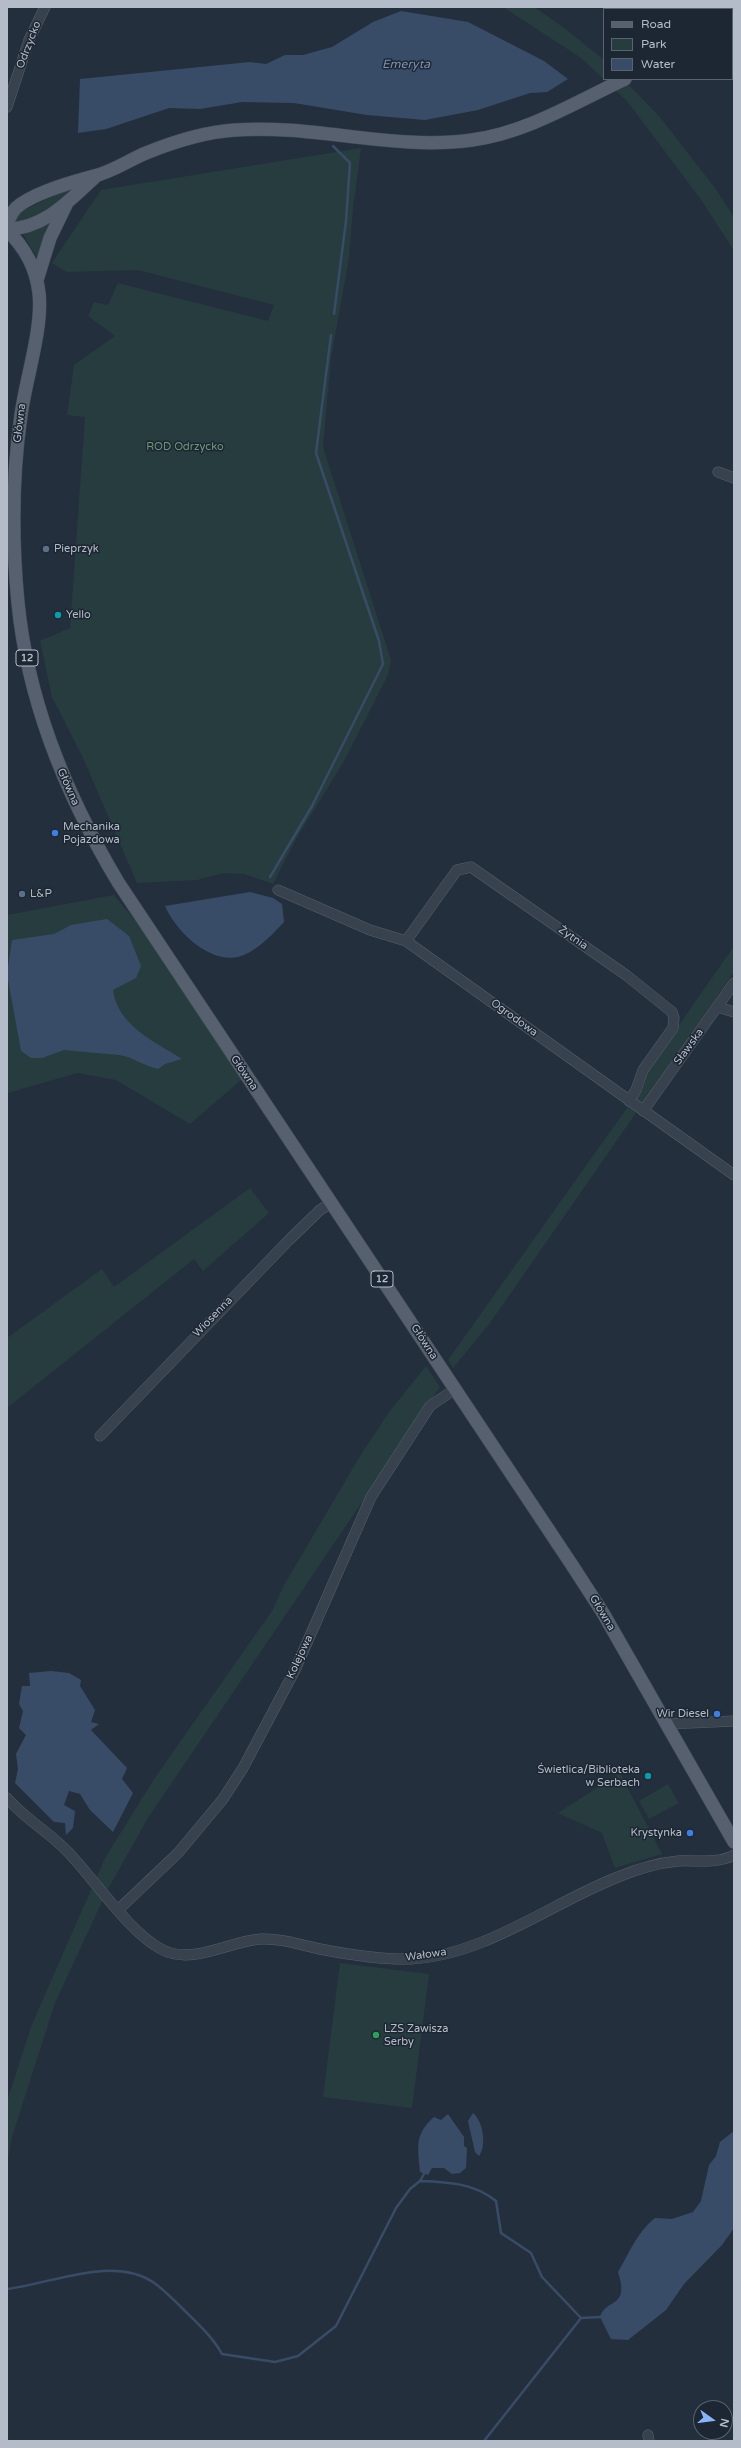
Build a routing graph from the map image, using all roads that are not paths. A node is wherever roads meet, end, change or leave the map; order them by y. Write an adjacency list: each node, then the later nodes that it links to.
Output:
1 (45, 7): 3 (street, Odrzycko)
2 (622, 80): 4 (main road)
3 (7, 107)
4 (96, 176): 5 (main road); 6 (main road)
5 (14, 204): 7 (main road)
6 (67, 204): 8 (main road); 9 (main road)
7 (7, 226)
8 (7, 229): 9 (main road, Główna / 12)
9 (36, 280): 20 (main road, Główna / 12)
10 (718, 472): 11 (street)
11 (734, 478)
12 (278, 890): 13 (street, Ogrodowa)
13 (406, 942): 17 (street, Ogrodowa); 17 (street, Żytnia)
14 (734, 983): 15 (street, Sławska)
15 (718, 1007): 16 (street); 18 (street, Sławska)
16 (734, 1012)
17 (629, 1101): 18 (street, Ogrodowa)
18 (643, 1111): 19 (street, Ogrodowa)
19 (734, 1175)
20 (331, 1203): 21 (main road, Główna / 12); 22 (street, Wiosenna)
21 (455, 1389): 24 (main road, Główna / 12); 28 (street, Kolejowa)
22 (100, 1436)
23 (734, 1721): 24 (street)
24 (666, 1724): 26 (main road, Główna / 12)
25 (7, 1798): 28 (street, Wałowa)
26 (734, 1842)
27 (734, 1855): 28 (street, Wałowa)
28 (118, 1910)

